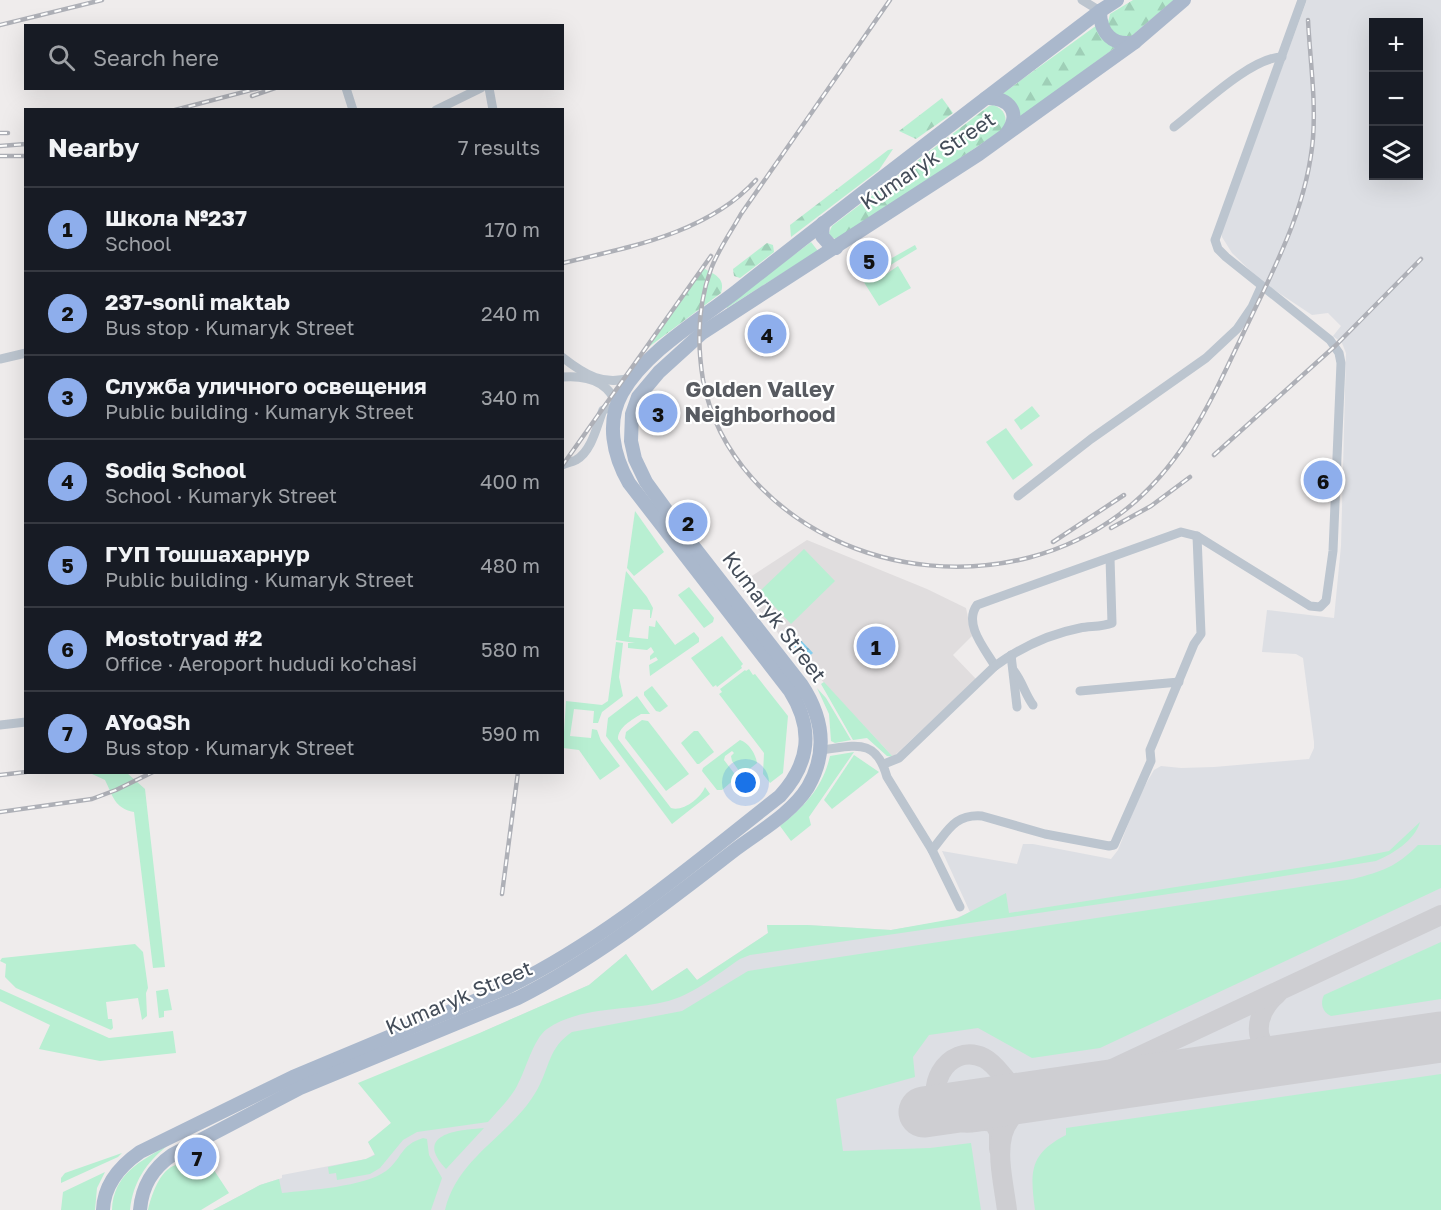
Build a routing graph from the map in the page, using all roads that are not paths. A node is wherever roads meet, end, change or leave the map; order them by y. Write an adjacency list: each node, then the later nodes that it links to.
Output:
1 (1082, 0): 5 (street)
2 (1117, 0): 5 (main road, Kumaryk Street)
3 (1184, 0): 6 (main road, Kumaryk Street)
4 (1302, 0): 7 (street)
5 (1100, 11): 6 (main road); 11 (main road, Kumaryk Street)
6 (1135, 42): 16 (main road, Kumaryk Street)
7 (1282, 57): 15 (street); 19 (street)
8 (347, 90): 12 (street)
9 (477, 90): 13 (street)
10 (489, 90): 14 (street)
11 (986, 98): 16 (main road); 17 (main road, Kumaryk Street)
12 (352, 108)
13 (439, 108)
14 (493, 108)
15 (1174, 127)
16 (1006, 135): 18 (main road, Kumaryk Street)
17 (823, 223): 18 (main road); 20 (main road, Kumaryk Street)
18 (836, 248): 21 (main road, Kumaryk Street)
19 (1261, 287): 30 (street); 31 (street)
20 (714, 308): 21 (main road); 26 (main road, Kumaryk Street)
21 (723, 319): 33 (main road, Kumaryk Street)
22 (24, 353): 23 (street)
23 (0, 359)
24 (564, 359): 27 (street)
25 (564, 377): 27 (street)
26 (633, 377): 27 (street); 28 (main road, Kumaryk Street)
27 (594, 379): 28 (street)
28 (617, 406): 29 (street); 33 (main road, Kumaryk Street)
29 (564, 464)
30 (1018, 496)
31 (1197, 536): 32 (street); 37 (street)
32 (1110, 558): 34 (street); 35 (street)
33 (740, 617): 43 (main road, Kumaryk Street); 46 (main road, Kumaryk Street)
34 (1011, 654): 35 (street); 36 (street)
35 (995, 666): 44 (street)
36 (1014, 671): 39 (street); 40 (street)
37 (1179, 682): 38 (street); 45 (street)
38 (1080, 692)
39 (1033, 705)
40 (1017, 707)
41 (24, 722): 42 (street)
42 (0, 725)
43 (821, 750): 44 (street); 47 (main road, Kumaryk Street)
44 (884, 764): 45 (street)
45 (932, 850): 48 (street)
46 (689, 868): 47 (main road); 49 (main road, Kumaryk Street)
47 (697, 879): 49 (main road, Kumaryk Street)
48 (960, 908)
49 (341, 1064): 50 (main road, Kumaryk Street); 51 (main road, Kumaryk Street)
50 (104, 1210)
51 (140, 1210)

